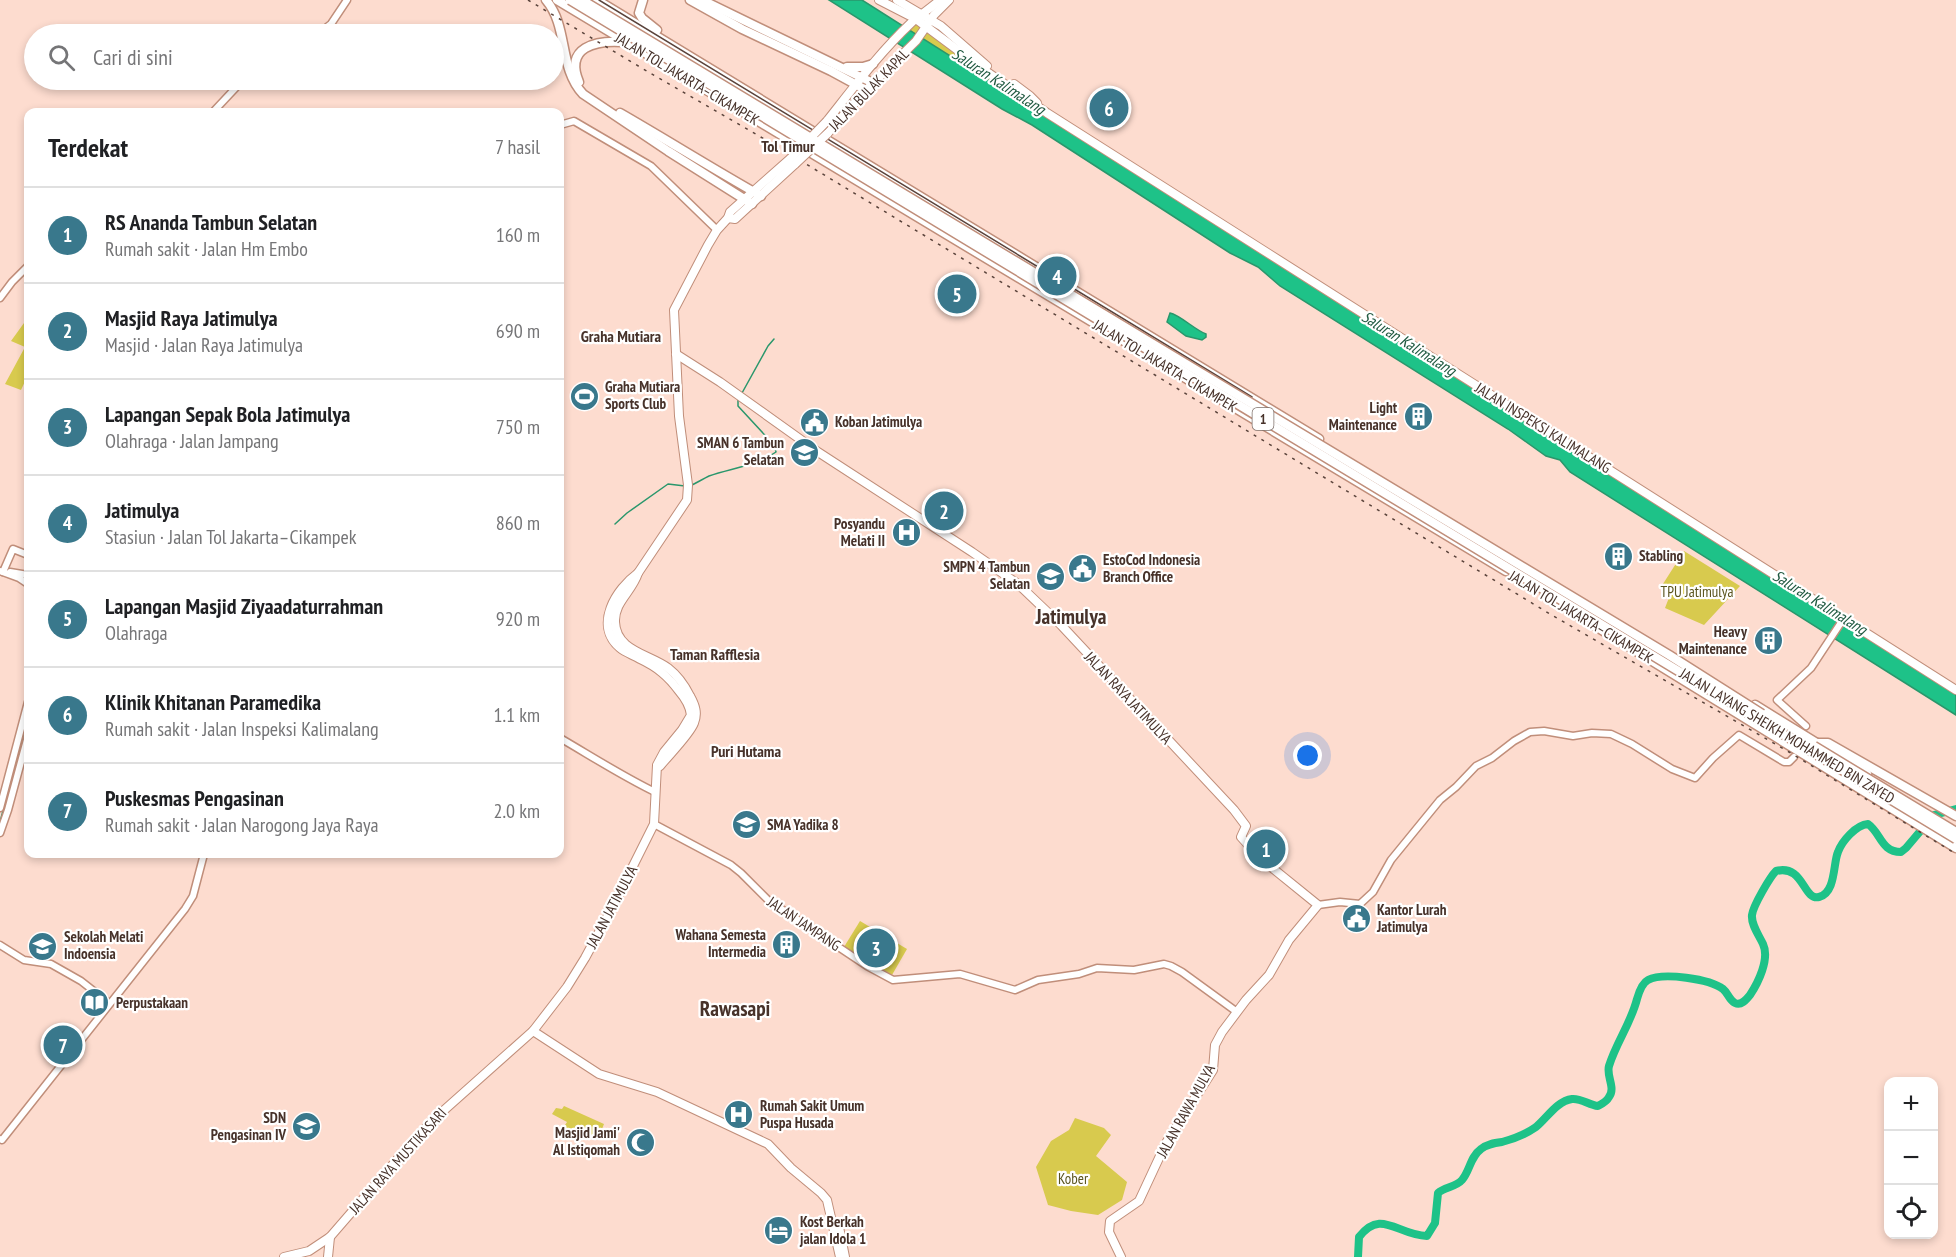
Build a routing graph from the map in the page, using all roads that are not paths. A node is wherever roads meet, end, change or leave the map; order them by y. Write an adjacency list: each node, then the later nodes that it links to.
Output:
1 (347, 0): 15 (street)
2 (546, 0): 16 (highway)
3 (557, 0): 18 (highway, JALAN TOL JAKARTA–CIKAMPEK / 1)
4 (570, 0): 53 (highway, JALAN LAYANG SHEIKH MOHAMMED BIN ZAYED / 1, bridge)
5 (582, 0): 51 (highway, JALAN LAYANG SHEIKH MOHAMMED BIN ZAYED / 1, bridge)
6 (597, 0): 25 (highway, JALAN TOL JAKARTA–CIKAMPEK / 1)
7 (642, 0): 25 (highway)
8 (690, 0): 22 (highway)
9 (702, 0): 21 (highway)
10 (879, 0): 14 (main road)
11 (897, 0): 14 (main road)
12 (940, 0): 14 (main road, JALAN BULAK KAPAL)
13 (949, 0): 17 (main road, JALAN BULAK KAPAL)
14 (916, 19): 17 (main road, JALAN INSPEKSI KALIMALANG); 20 (main road, JALAN BULAK KAPAL)
15 (331, 24)
16 (559, 24)
17 (927, 26): 23 (main road, JALAN BULAK KAPAL); 39 (main road, JALAN INSPEKSI KALIMALANG)
18 (627, 42): 29 (highway); 54 (highway, JALAN TOL JAKARTA–CIKAMPEK / 1)
19 (564, 47): 29 (highway)
20 (873, 64): 21 (highway); 22 (main road, JALAN BULAK KAPAL)
21 (843, 67): 22 (highway)
22 (859, 80): 23 (highway); 28 (main road, JALAN BULAK KAPAL, bridge)
23 (869, 86): 28 (main road, JALAN BULAK KAPAL, bridge)
24 (234, 90): 26 (street)
25 (772, 105): 44 (highway, JALAN TOL JAKARTA–CIKAMPEK / 1)
26 (217, 108)
27 (564, 124): 32 (street)
28 (793, 161): 30 (main road, JALAN BULAK KAPAL)
29 (730, 184): 30 (highway); 31 (highway)
30 (757, 194): 31 (main road, JALAN BULAK KAPAL)
31 (748, 201): 32 (main road, JALAN BULAK KAPAL)
32 (717, 230): 35 (main road, JALAN JATIMULYA)
33 (24, 270): 34 (street)
34 (0, 298)
35 (676, 354): 47 (main road, JALAN JATIMULYA); 56 (main road, JALAN RAYA JATIMULYA)
36 (24, 553): 37 (street)
37 (2, 571): 38 (street)
38 (24, 576)
39 (1843, 619): 40 (main road, JALAN INSPEKSI KALIMALANG); 42 (street)
40 (1956, 690)
41 (24, 721): 48 (street)
42 (1806, 726)
43 (564, 740): 47 (street)
44 (1816, 742): 49 (highway); 51 (highway, JALAN TOL JAKARTA–CIKAMPEK / 1, bridge)
45 (24, 751): 52 (street)
46 (1794, 757): 56 (street)
47 (655, 792): 50 (main road, JALAN JATIMULYA)
48 (0, 808)
49 (1955, 815)
50 (654, 824): 59 (street, JALAN JAMPANG); 60 (main road, JALAN JATIMULYA)
51 (1956, 830)
52 (0, 833)
53 (1956, 839)
54 (1956, 848)
55 (203, 858): 58 (street)
56 (1318, 905): 59 (main road, JALAN RAWA MULYA)
57 (0, 945): 58 (street)
58 (109, 1003): 61 (street)
59 (1236, 1012): 68 (main road, JALAN RAWA MULYA)
60 (533, 1031): 62 (main road); 63 (main road, JALAN RAYA MUSTIKASARI)
61 (1, 1140)
62 (806, 1181): 66 (main road); 67 (main road)
63 (330, 1237): 64 (main road, JALAN RAYA MUSTIKASARI); 65 (main road)
64 (284, 1257)
65 (328, 1257)
66 (840, 1257)
67 (845, 1257)
68 (1121, 1257)

